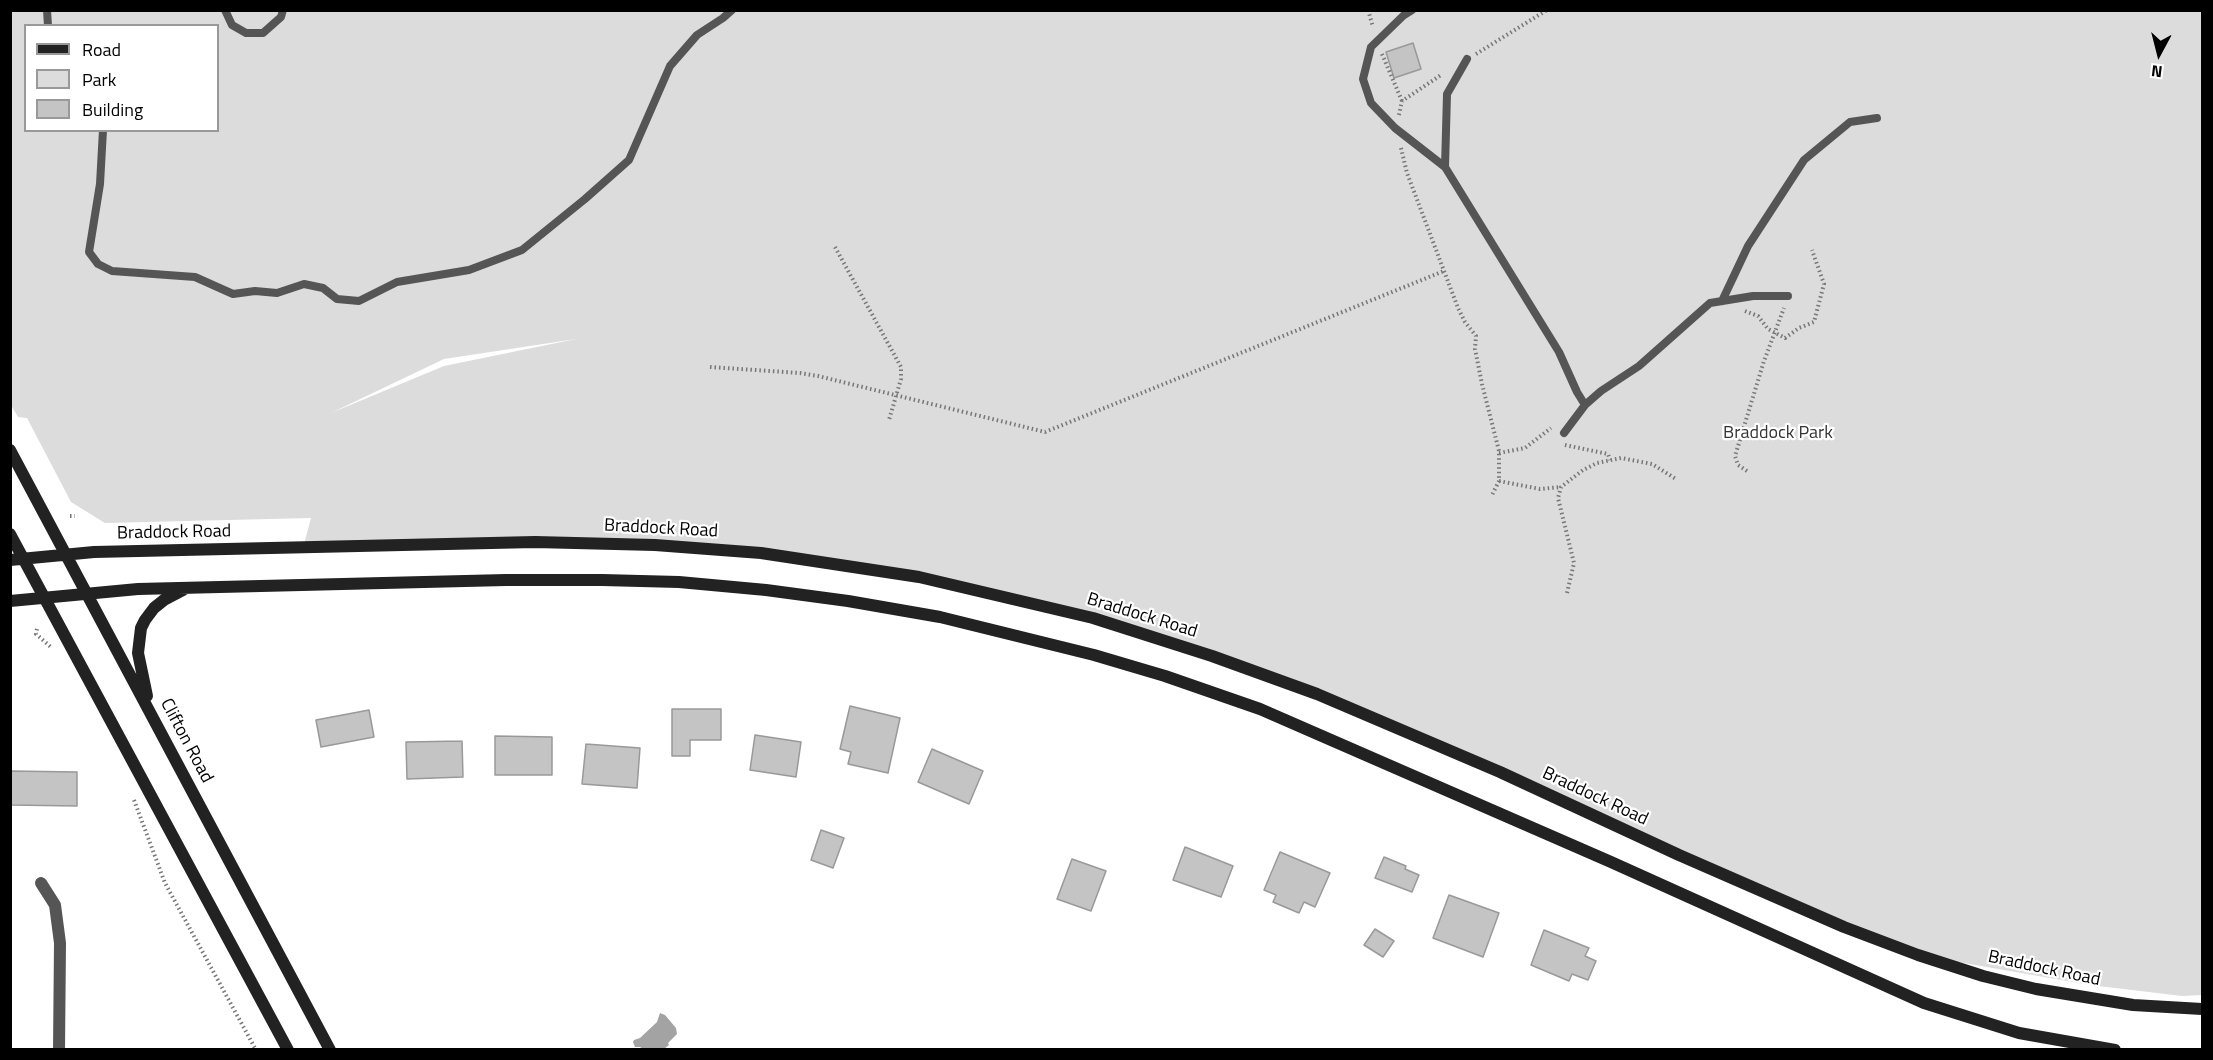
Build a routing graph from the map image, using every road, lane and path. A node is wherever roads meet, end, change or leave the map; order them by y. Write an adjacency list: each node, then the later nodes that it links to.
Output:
1 (225, 10): 2 (lane)
2 (283, 10)
3 (732, 10): 10 (lane)
4 (1412, 10): 9 (lane)
5 (1547, 10): 6 (path)
6 (1467, 59): 11 (lane)
7 (1442, 75): 9 (path)
8 (1877, 118): 16 (lane)
9 (1395, 128): 11 (lane); 14 (path)
10 (103, 132)
11 (1445, 167): 21 (lane)
12 (835, 247): 20 (path)
13 (1812, 250): 18 (path)
14 (1444, 271): 20 (path); 26 (path)
15 (1788, 296): 16 (lane); 18 (path)
16 (1722, 301): 21 (lane)
17 (1736, 308): 18 (path)
18 (1775, 333): 28 (path)
19 (710, 367): 20 (path)
20 (896, 395): 22 (path)
21 (1586, 405): 24 (lane)
22 (889, 420)
23 (1554, 425): 26 (path)
24 (1567, 435): 27 (path)
25 (10, 450): 34 (main road, Clifton Road)
26 (1499, 453): 30 (path)
27 (1610, 460): 29 (path); 31 (path)
28 (1747, 471)
29 (1677, 479)
30 (1499, 481): 31 (path); 32 (path)
31 (1561, 487): 38 (path)
32 (1491, 495)
33 (10, 534): 35 (main road)
34 (64, 554): 35 (main road, Braddock Road); 39 (main road, Clifton Road); 47 (main road, Braddock Road)
35 (24, 559): 36 (main road, Braddock Road); 40 (main road)
36 (10, 560)
37 (189, 588): 39 (main road); 44 (main road); 52 (main road)
38 (1568, 593)
39 (87, 594): 40 (main road); 44 (main road, Clifton Road)
40 (45, 598): 41 (main road); 50 (main road)
41 (10, 601)
42 (38, 629): 43 (path)
43 (56, 655)
44 (153, 717): 51 (main road, Clifton Road)
45 (133, 797): 49 (path)
46 (41, 883): 48 (street)
47 (2202, 1009)
48 (59, 1050)
49 (256, 1050)
50 (288, 1050)
51 (330, 1050)
52 (2115, 1050)

